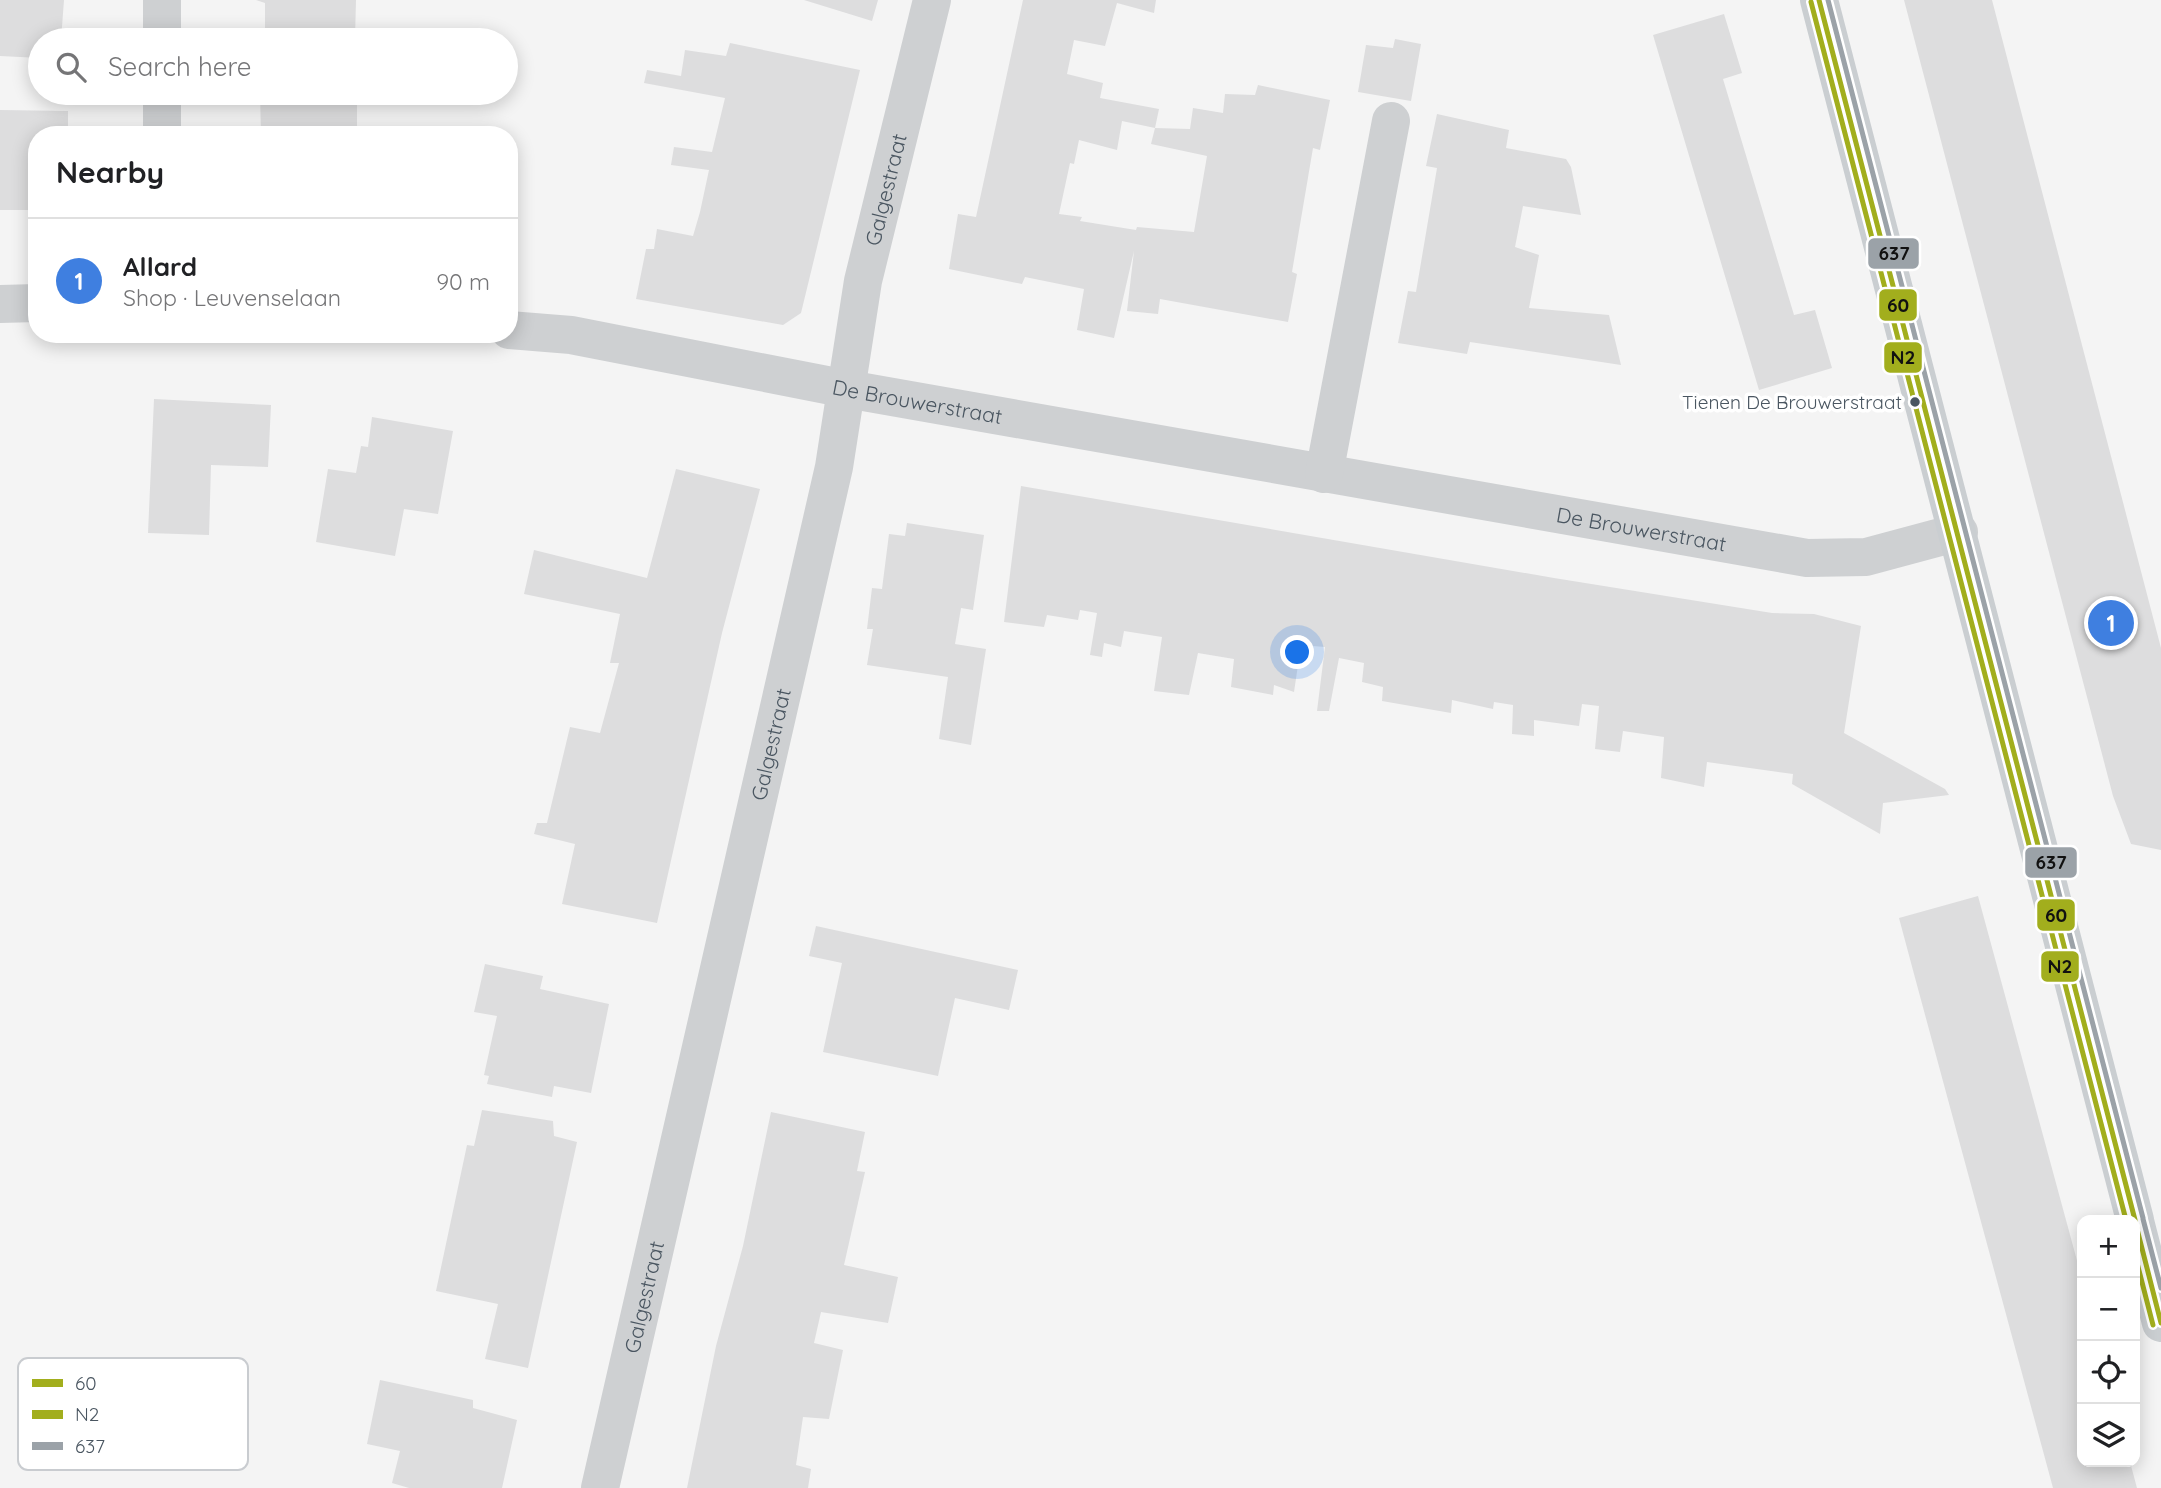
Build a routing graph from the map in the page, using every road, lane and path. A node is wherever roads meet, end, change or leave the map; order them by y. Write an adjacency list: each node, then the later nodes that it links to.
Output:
1 (162, 0): 4 (street)
2 (932, 0): 11 (street, Galgestraat)
3 (1819, 0): 13 (main road)
4 (162, 28)
5 (162, 105): 7 (street)
6 (1391, 121): 12 (street)
7 (162, 126)
8 (28, 303): 9 (street)
9 (0, 304)
10 (518, 331): 11 (street, De Brouwerstraat)
11 (847, 390): 12 (street, De Brouwerstraat); 17 (street, Galgestraat)
12 (1324, 474): 13 (street, De Brouwerstraat)
13 (1959, 532): 14 (main road)
14 (2134, 1215)
15 (2140, 1240): 16 (main road)
16 (2161, 1323)
17 (600, 1488)

